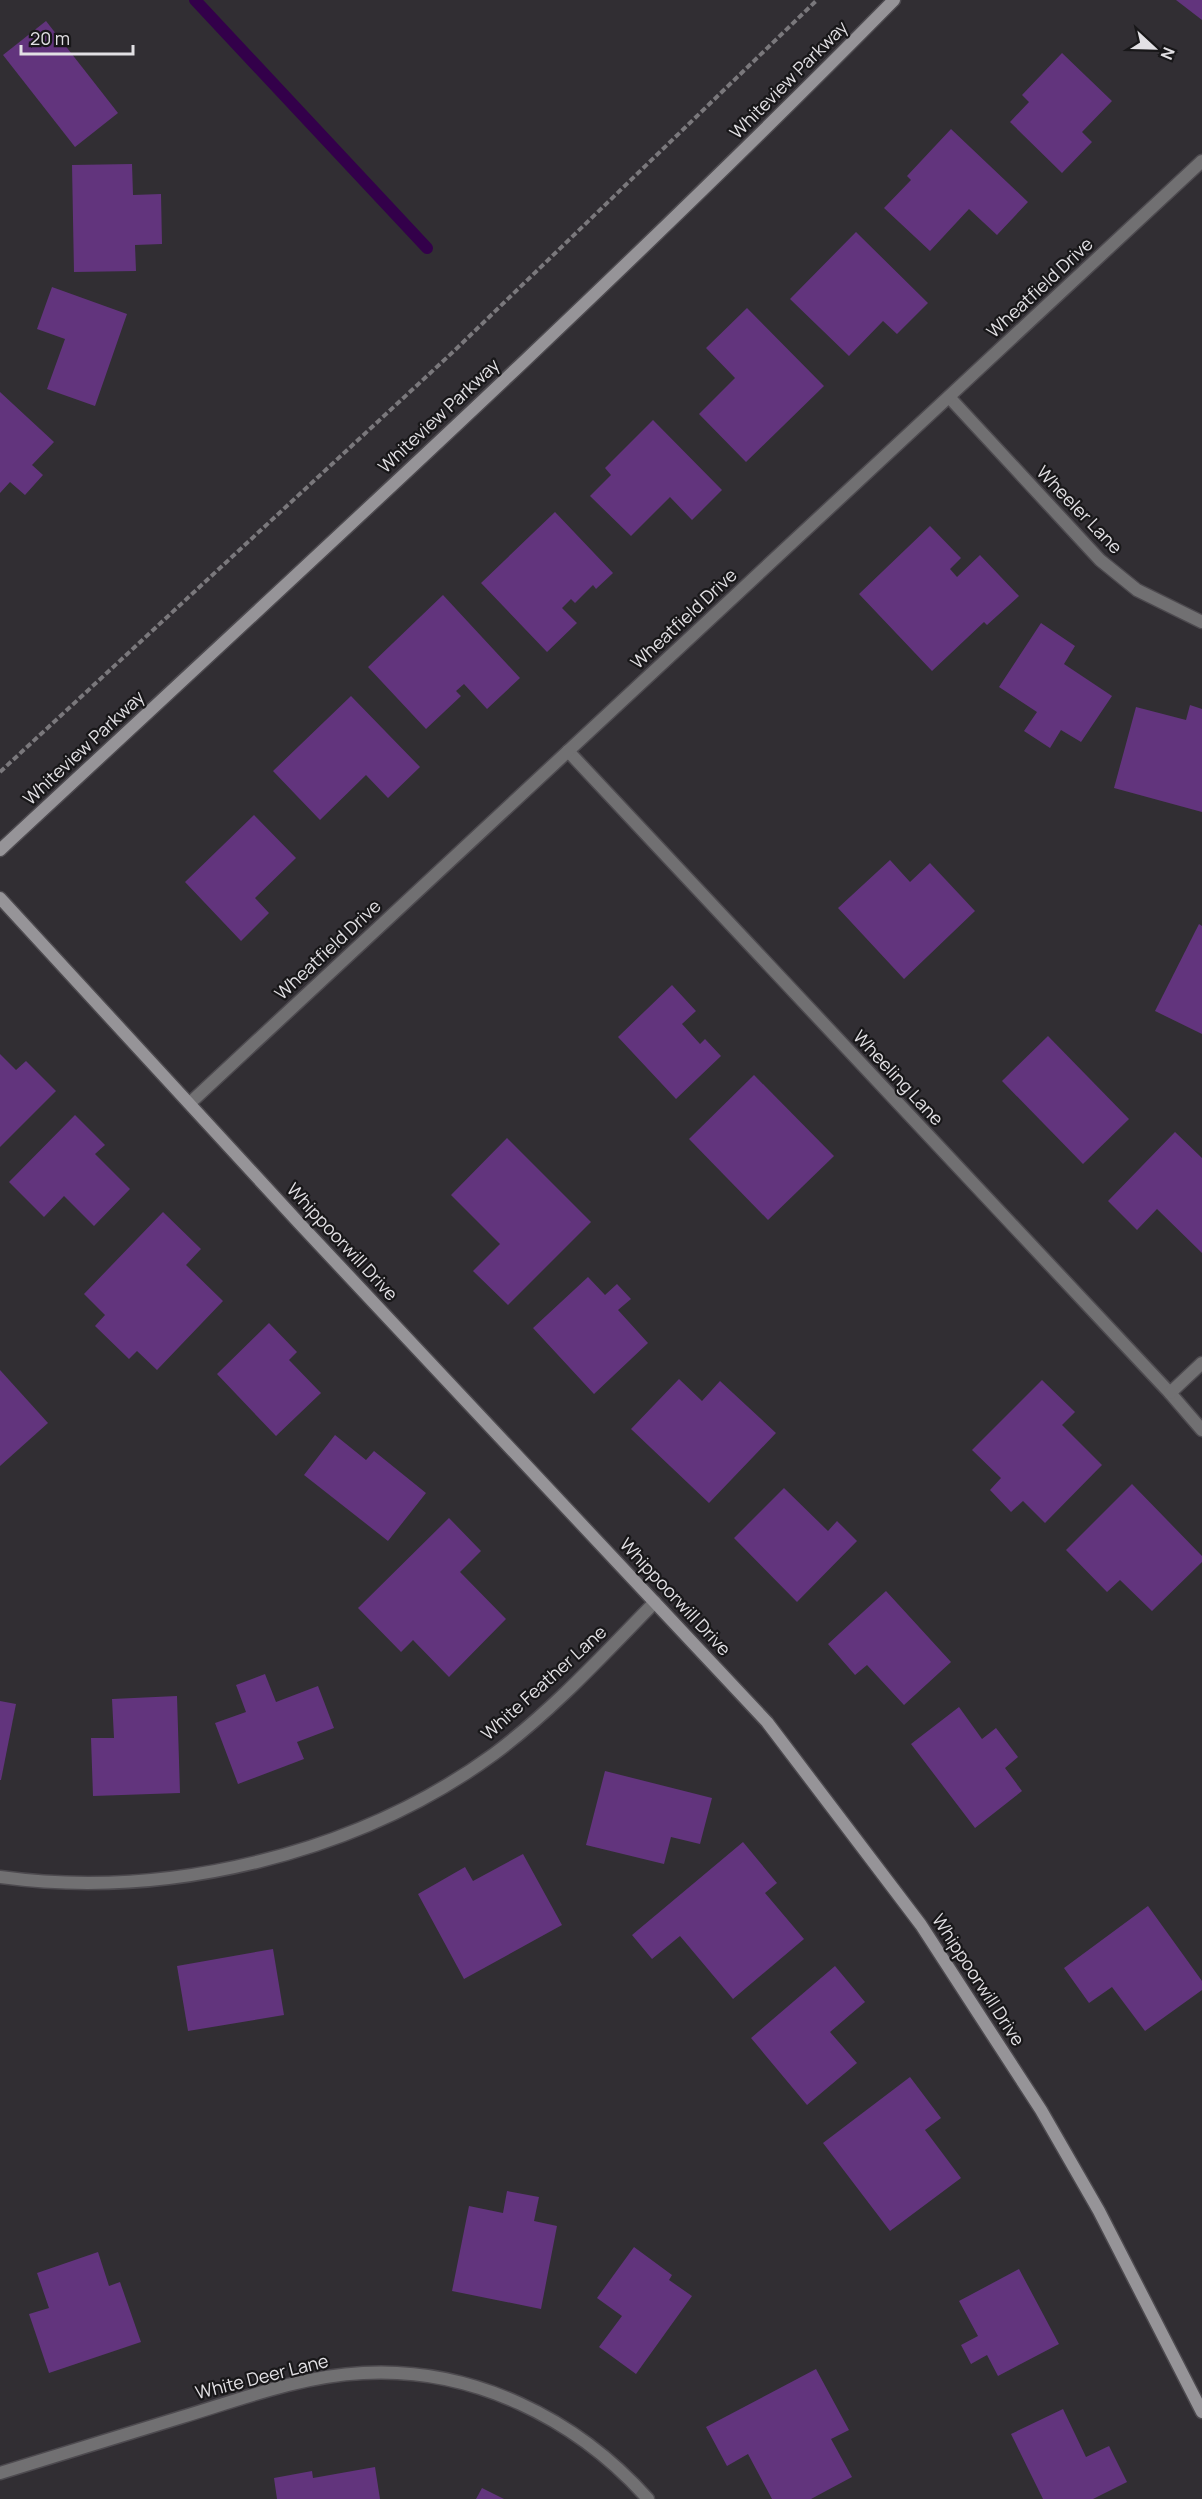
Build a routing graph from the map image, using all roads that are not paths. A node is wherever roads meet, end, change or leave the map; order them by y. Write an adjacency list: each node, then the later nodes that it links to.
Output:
1 (894, 0): 6 (street, Whiteview Parkway)
2 (1202, 161): 3 (street, Wheatfield Drive)
3 (950, 397): 4 (street, Wheeler Lane); 5 (street, Wheatfield Drive)
4 (1202, 622)
5 (568, 751): 8 (street, Wheatfield Drive); 10 (street, Wheeling Lane)
6 (0, 850)
7 (0, 898): 8 (street, Whippoorwill Drive)
8 (190, 1103): 12 (street, Whippoorwill Drive)
9 (1202, 1363): 10 (street)
10 (1170, 1393): 11 (street, Wheeling Lane)
11 (1202, 1430)
12 (656, 1602): 13 (street, White Feather Lane); 14 (street, Whippoorwill Drive)
13 (0, 1877)
14 (1202, 2412)
15 (0, 2473): 16 (street, White Deer Lane)
16 (648, 2499)

